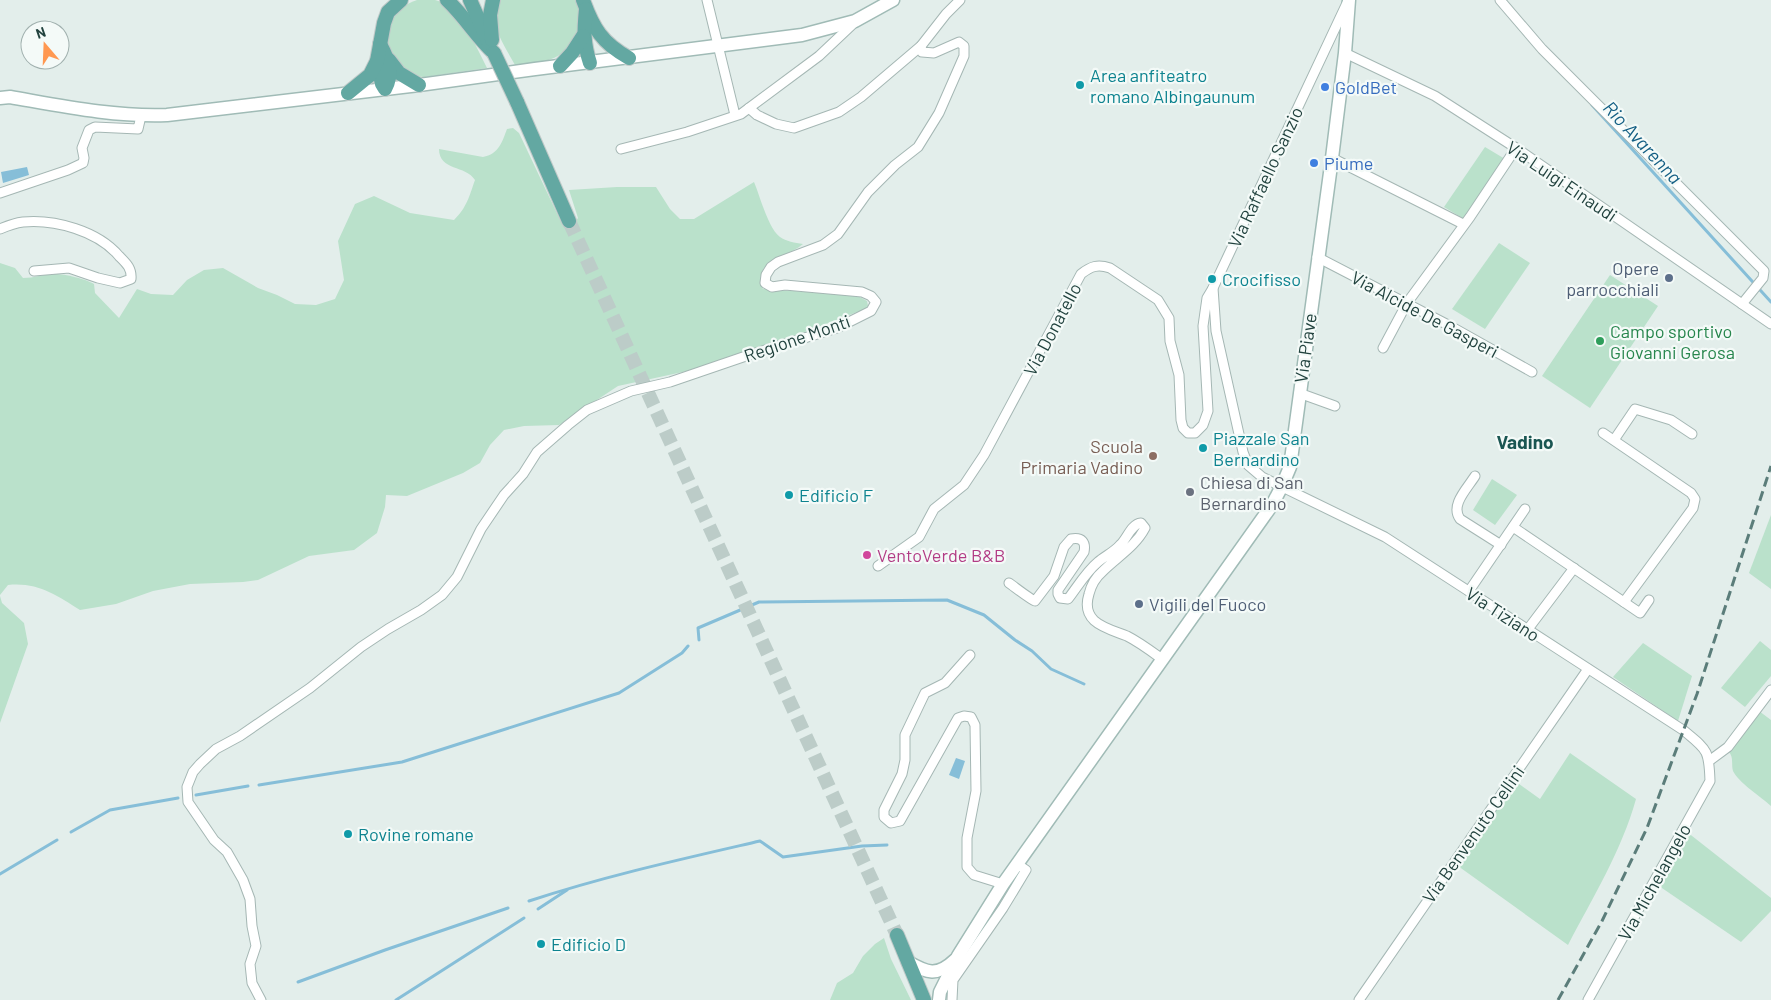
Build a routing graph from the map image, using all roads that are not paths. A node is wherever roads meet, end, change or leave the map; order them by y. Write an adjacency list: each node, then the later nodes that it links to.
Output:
1 (401, 0): 19 (main road)
2 (447, 0): 16 (main road)
3 (470, 0): 16 (main road)
4 (493, 0): 16 (main road)
5 (708, 0): 14 (street)
6 (893, 0): 11 (main road)
7 (960, 0): 15 (street)
8 (1348, 0): 17 (main road, Via Piave); 38 (street, Via Raffaello Sanzio)
9 (1500, 0): 39 (street)
10 (584, 4): 12 (main road); 13 (main road)
11 (855, 21): 14 (main road); 26 (street)
12 (597, 32): 18 (main road); 20 (main road)
13 (583, 36): 20 (main road); 21 (main road)
14 (719, 46): 18 (main road); 28 (street)
15 (921, 46): 26 (street); 71 (street, Regione Monti)
16 (494, 53): 33 (main road, bridge)
17 (1345, 53): 29 (street, Via Luigi Einaudi); 31 (main road, Via Piave)
18 (629, 58): 20 (main road)
19 (382, 60): 22 (main road); 23 (main road); 24 (main road)
20 (590, 63): 21 (main road)
21 (560, 66): 22 (main road)
22 (419, 85): 23 (main road)
23 (385, 89): 24 (main road)
24 (348, 93): 27 (main road)
25 (0, 98): 27 (main road)
26 (750, 108): 28 (street)
27 (141, 116): 32 (street)
28 (735, 116): 30 (street)
29 (1516, 148): 34 (street); 39 (street, Via Luigi Einaudi)
30 (621, 150)
31 (1332, 158): 34 (street); 36 (main road, Via Piave)
32 (0, 193)
33 (569, 220)
34 (1463, 224): 40 (street)
35 (0, 229): 37 (street)
36 (1317, 258): 40 (street, Via Alcide De Gasperi); 44 (main road, Via Piave)
37 (34, 271)
38 (1213, 288): 50 (street, Via Raffaello Sanzio); 54 (street, Via Donatello)
39 (1744, 300): 41 (street, Via Luigi Einaudi)
40 (1407, 303): 42 (street); 43 (street, Via Alcide De Gasperi)
41 (1771, 324)
42 (1384, 348)
43 (1532, 372)
44 (1299, 393): 45 (street); 50 (main road, Via Piave)
45 (1335, 406)
46 (1603, 434): 48 (street)
47 (1692, 434): 48 (street)
48 (1614, 440): 59 (street)
49 (1475, 476): 53 (street)
50 (1282, 486): 57 (street, Via Tiziano); 62 (main road, Via Piave)
51 (1525, 509): 52 (street)
52 (1513, 527): 53 (street); 55 (street)
53 (1501, 545): 57 (street)
54 (878, 566)
55 (1574, 568): 59 (street); 60 (street)
56 (1009, 583): 62 (street)
57 (1469, 591): 60 (street, Via Tiziano)
58 (1649, 600): 59 (street)
59 (1624, 602)
60 (1528, 629): 63 (street, Via Tiziano)
61 (970, 655): 67 (street)
62 (1162, 659): 66 (main road, Via Piave)
63 (1588, 669): 65 (street, Via Tiziano); 75 (street, Via Benvenuto Cellini)
64 (1771, 690): 65 (street)
65 (1709, 761): 76 (street, Via Michelangelo)
66 (1017, 864): 67 (main road, Via Piave); 74 (street)
67 (1003, 884): 69 (main road, Via Piave)
68 (897, 935): 70 (main road)
69 (958, 956): 70 (main road); 73 (main road)
70 (908, 962): 72 (main road)
71 (261, 1000)
72 (924, 1000)
73 (939, 1000)
74 (952, 1000)
75 (1359, 1000)
76 (1588, 1000)

